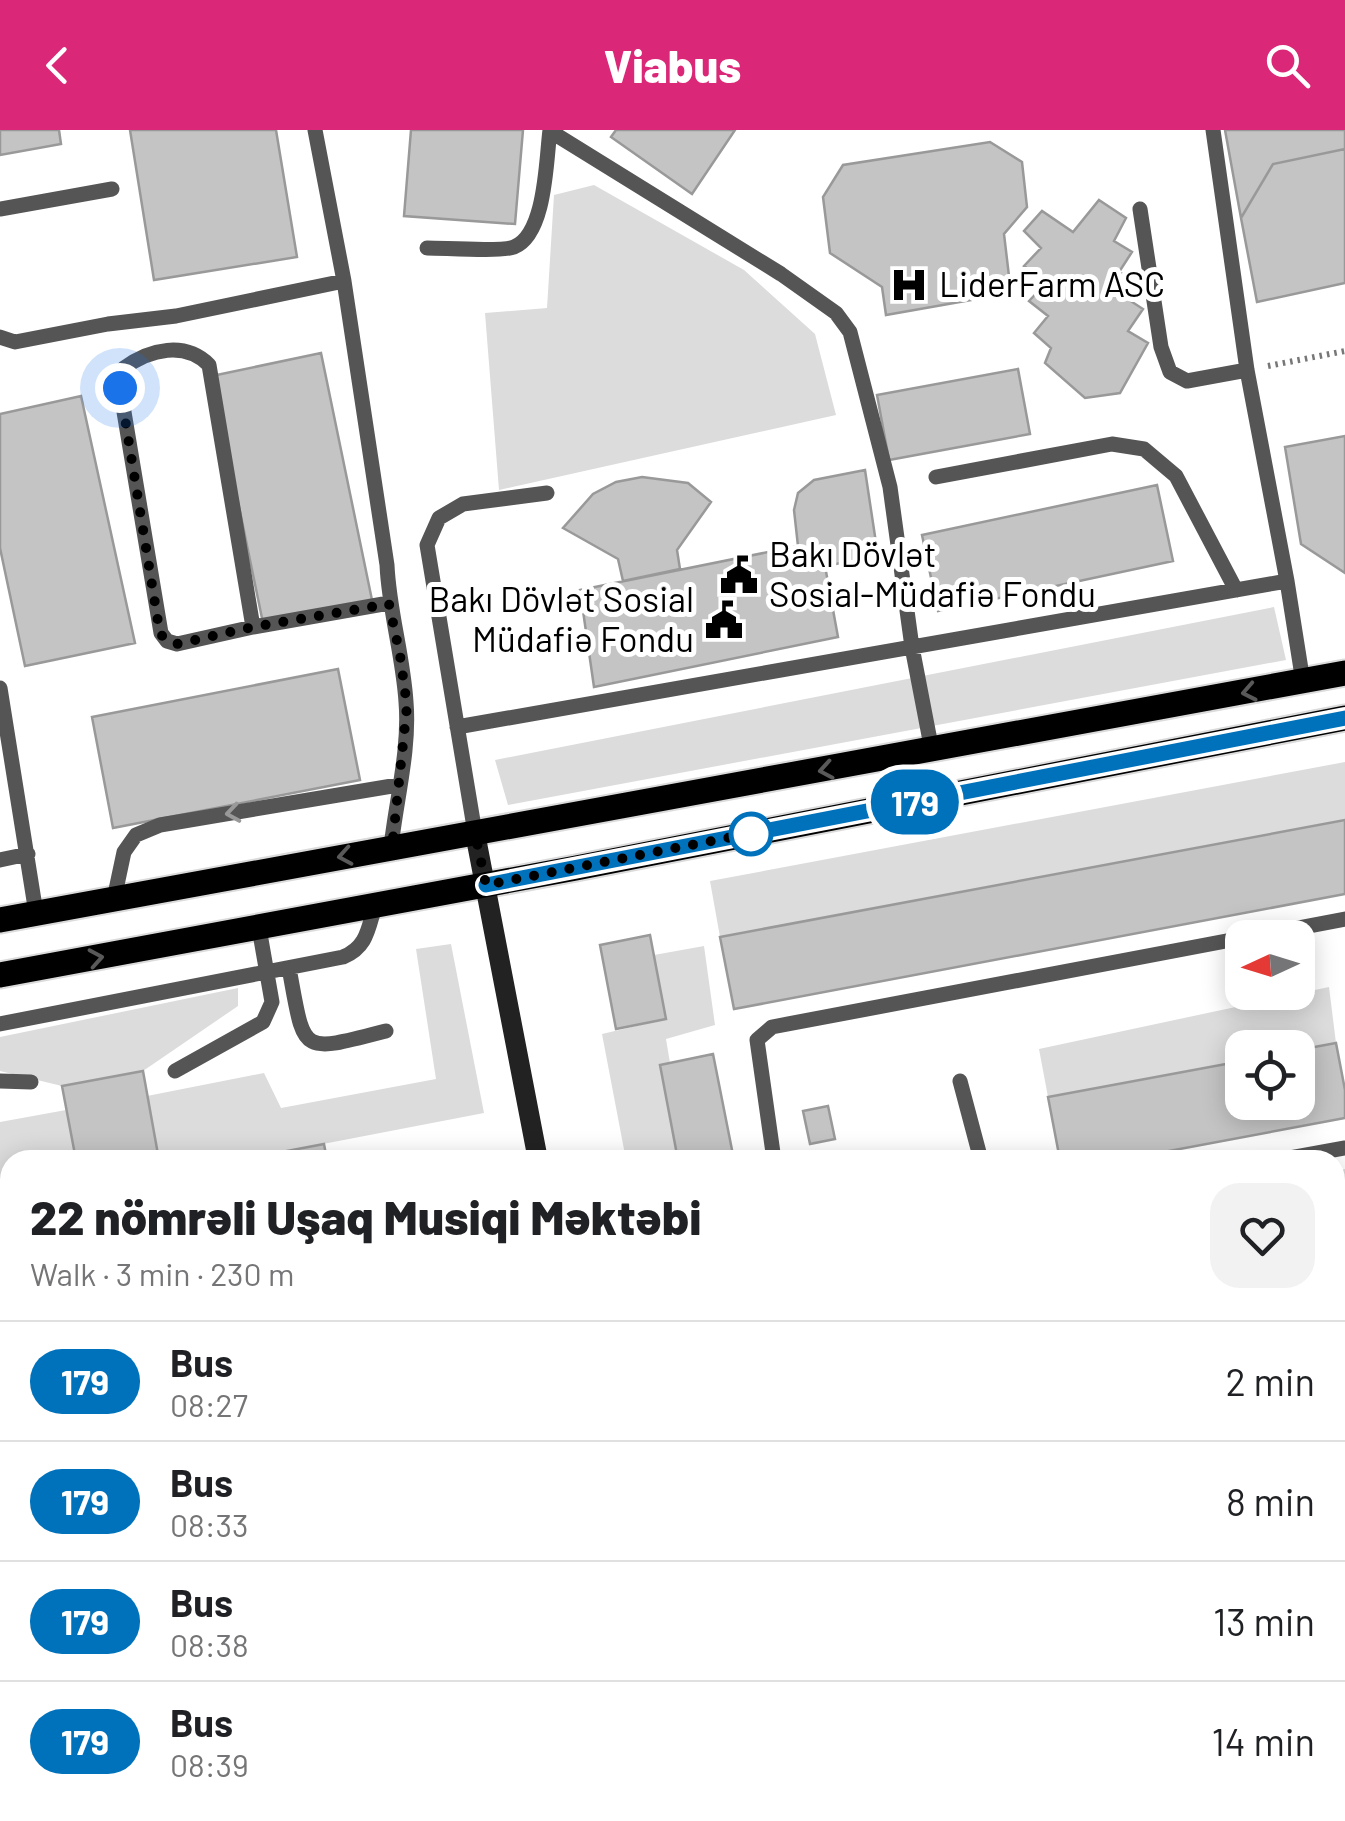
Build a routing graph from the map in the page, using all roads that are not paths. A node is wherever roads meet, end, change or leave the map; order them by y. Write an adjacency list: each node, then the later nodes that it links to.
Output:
1 (315, 130): 8 (lane)
2 (1213, 130): 10 (lane)
3 (558, 133): 7 (lane); 17 (lane)
4 (112, 189): 5 (lane)
5 (0, 209)
6 (1140, 209): 10 (lane)
7 (427, 248)
8 (344, 281): 9 (lane); 15 (lane)
9 (0, 337)
10 (1247, 370): 13 (lane)
11 (936, 477): 14 (lane)
12 (548, 493): 22 (lane)
13 (1288, 581): 14 (lane); 19 (lane)
14 (1236, 590): 17 (lane)
15 (389, 604): 16 (lane); 24 (lane)
16 (253, 627): 16 (lane)
17 (912, 647): 22 (lane); 23 (lane)
18 (1345, 673): 19 (main road)
19 (1302, 682): 23 (main road, one-way to 23)
20 (0, 688): 27 (lane)
21 (1345, 718): 29 (main road)
22 (457, 727): 25 (lane)
23 (932, 751): 25 (main road, one-way to 25)
24 (398, 786): 26 (lane); 30 (lane, one-way to 30)
25 (475, 833): 26 (main road); 29 (street)
26 (392, 848): 30 (main road, one-way to 30)
27 (28, 854): 28 (lane); 32 (lane)
28 (0, 860)
29 (486, 885): 31 (main road); 47 (street)
30 (114, 898): 32 (main road)
31 (375, 906): 36 (main road); 38 (lane)
32 (36, 913): 34 (main road)
33 (1345, 919): 35 (lane)
34 (0, 920)
35 (1315, 925)
36 (259, 928): 39 (lane); 40 (main road, one-way to 36)
37 (1225, 942): 48 (lane)
38 (289, 968): 39 (lane); 42 (lane)
39 (266, 972): 41 (lane); 43 (lane)
40 (0, 975)
41 (0, 1024)
42 (386, 1031)
43 (175, 1071)
44 (0, 1081): 46 (lane)
45 (960, 1081): 49 (lane)
46 (31, 1082)
47 (536, 1150)
48 (772, 1150)
49 (978, 1150)

